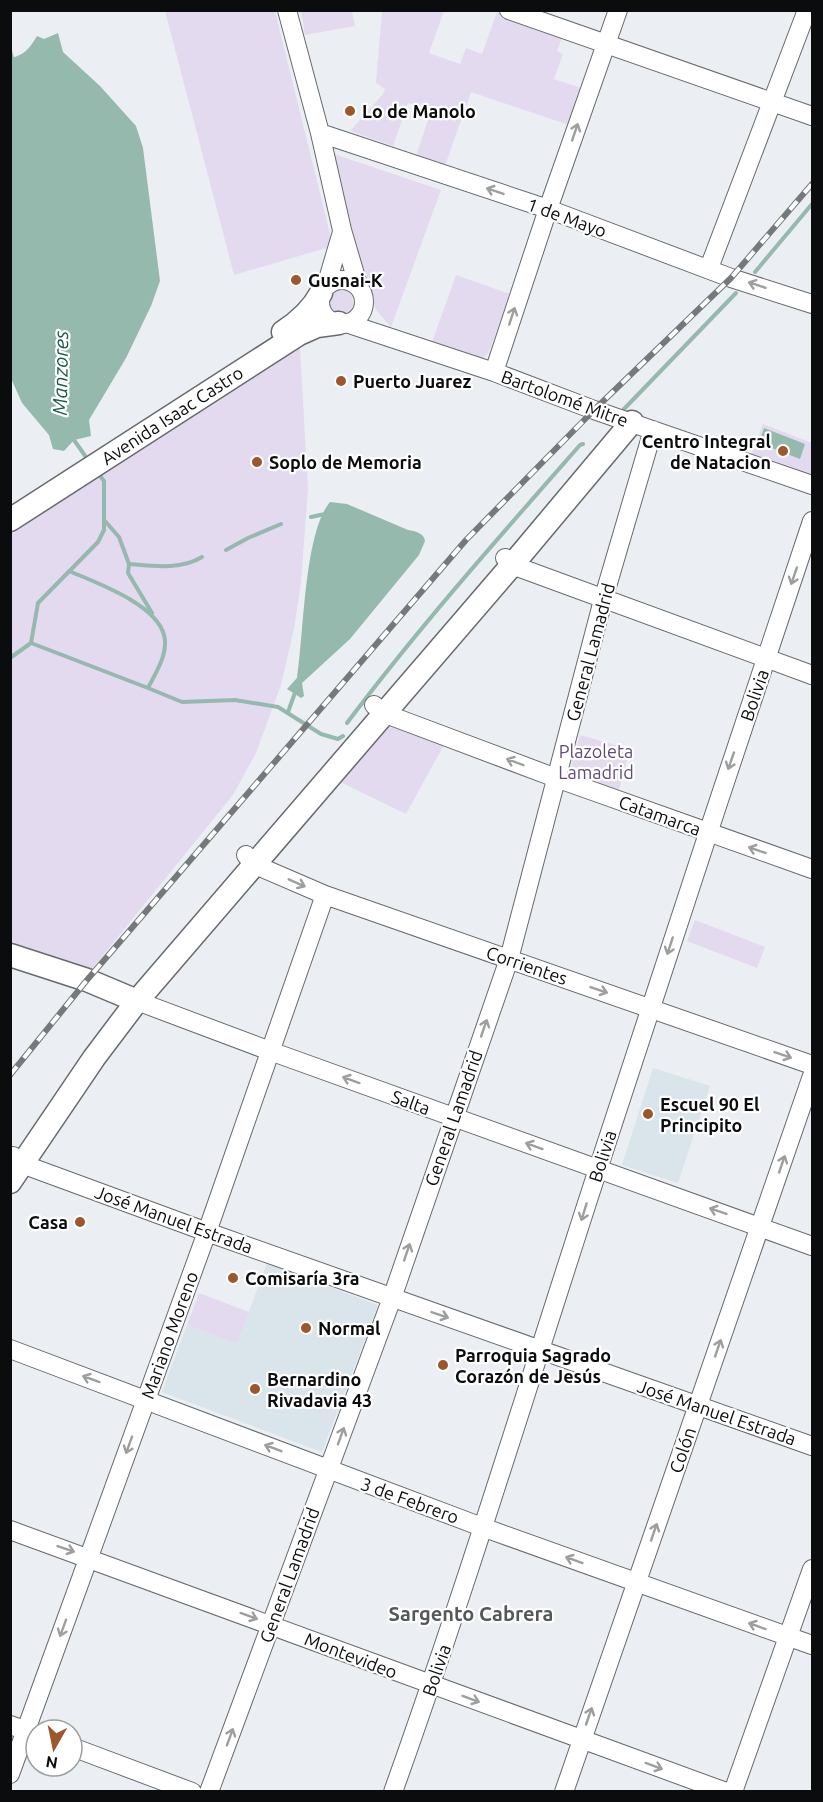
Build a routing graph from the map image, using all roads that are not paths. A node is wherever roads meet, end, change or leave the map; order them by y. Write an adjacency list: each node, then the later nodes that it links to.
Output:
1 (286, 10): 8 (street)
2 (509, 10): 5 (street)
3 (618, 10): 5 (street)
4 (807, 10): 6 (street)
5 (606, 44): 6 (street); 9 (street, one-way to 5)
6 (771, 101): 7 (street); 11 (street)
7 (813, 116)
8 (320, 133): 9 (street, 1 de Mayo, one-way to 8); 10 (street)
9 (548, 209): 11 (street, 1 de Mayo); 17 (street, one-way to 9)
10 (342, 231): 12 (street); 13 (street)
11 (709, 268): 14 (street, 1 de Mayo, one-way to 11)
12 (324, 290): 13 (street); 15 (street); 19 (main road, Avenida Isaac Castro)
13 (362, 294): 15 (street); 16 (street)
14 (813, 304)
15 (342, 323): 16 (street, Bartolomé Mitre); 19 (main road, Avenida Isaac Castro)
16 (385, 335): 17 (street, Bartolomé Mitre)
17 (494, 372): 18 (street, Bartolomé Mitre)
18 (635, 423): 21 (street, Bartolomé Mitre); 25 (main road); 26 (street, General Lamadrid)
19 (141, 429): 20 (main road, Avenida Isaac Castro)
20 (71, 475): 22 (main road, Avenida Isaac Castro); 23 (main road, Avenida Isaac Castro)
21 (813, 485)
22 (10, 507)
23 (10, 520)
24 (813, 521): 27 (street, Bolivia, one-way to 27)
25 (508, 561): 26 (street); 29 (main road)
26 (603, 600): 27 (street); 30 (street, General Lamadrid)
27 (767, 658): 28 (street); 31 (street, Bolivia, one-way to 31)
28 (813, 675)
29 (379, 709): 30 (street, Catamarca, one-way to 29); 32 (main road)
30 (556, 778): 31 (street, Catamarca); 36 (street, General Lamadrid)
31 (707, 832): 33 (street, Catamarca, one-way to 31); 38 (street, Bolivia, one-way to 38)
32 (250, 859): 34 (street, Corrientes, one-way to 34); 37 (main road)
33 (813, 869)
34 (325, 895): 36 (street, Corrientes); 39 (street, Mariano Moreno)
35 (10, 955): 37 (main road, Salta)
36 (509, 959): 38 (street, Corrientes, one-way to 38); 42 (street, General Lamadrid, one-way to 36)
37 (131, 998): 39 (street, Salta); 43 (main road)
38 (650, 1008): 40 (street, Corrientes, one-way to 40); 44 (street, Bolivia)
39 (270, 1051): 42 (street, Salta, one-way to 39); 46 (street, Mariano Moreno)
40 (813, 1065)
41 (813, 1076): 45 (street, Colón, one-way to 41)
42 (453, 1117): 44 (street, Salta, one-way to 42); 48 (street, General Lamadrid, one-way to 42)
43 (14, 1165): 46 (street, José Manuel Estrada)
44 (598, 1169): 45 (street, Salta, one-way to 44); 50 (street, Bolivia, one-way to 50)
45 (760, 1226): 47 (street, Salta); 52 (street, Colón, one-way to 45)
46 (207, 1232): 48 (street, José Manuel Estrada); 51 (street, Mariano Moreno)
47 (813, 1246)
48 (392, 1298): 50 (street, José Manuel Estrada, one-way to 50); 54 (street, General Lamadrid, one-way to 48)
49 (10, 1349): 51 (street, 3 de Febrero, one-way to 49)
50 (541, 1350): 52 (street, José Manuel Estrada); 55 (street, Bolivia)
51 (146, 1399): 54 (street, 3 de Febrero, one-way to 51); 57 (street, Mariano Moreno, one-way to 57)
52 (698, 1405): 53 (street, José Manuel Estrada); 59 (street, Colón, one-way to 52)
53 (813, 1446)
54 (328, 1470): 55 (street, 3 de Febrero); 60 (street, General Lamadrid)
55 (482, 1527): 59 (street, 3 de Febrero, one-way to 55); 63 (street, Bolivia)
56 (10, 1530): 57 (street, Montevideo, one-way to 57)
57 (89, 1557): 60 (street, Montevideo, one-way to 60); 64 (street, Mariano Moreno, one-way to 64)
58 (813, 1569): 61 (street)
59 (636, 1582): 61 (street, 3 de Febrero, one-way to 59); 66 (street, Colón, one-way to 59)
60 (272, 1624): 63 (street, Montevideo); 70 (street, General Lamadrid, one-way to 60)
61 (787, 1637): 62 (street, 3 de Febrero); 74 (street)
62 (813, 1645)
63 (431, 1685): 66 (street, Montevideo, one-way to 66); 71 (street, Bolivia)
64 (29, 1718)
65 (24, 1730): 68 (street, Mariano Moreno)
66 (581, 1740): 72 (street, Colón); 73 (street, Montevideo, one-way to 73)
67 (84, 1751): 69 (street)
68 (10, 1774)
69 (192, 1791)
70 (209, 1791)
71 (393, 1791)
72 (564, 1791)
73 (726, 1791)
74 (733, 1791)

